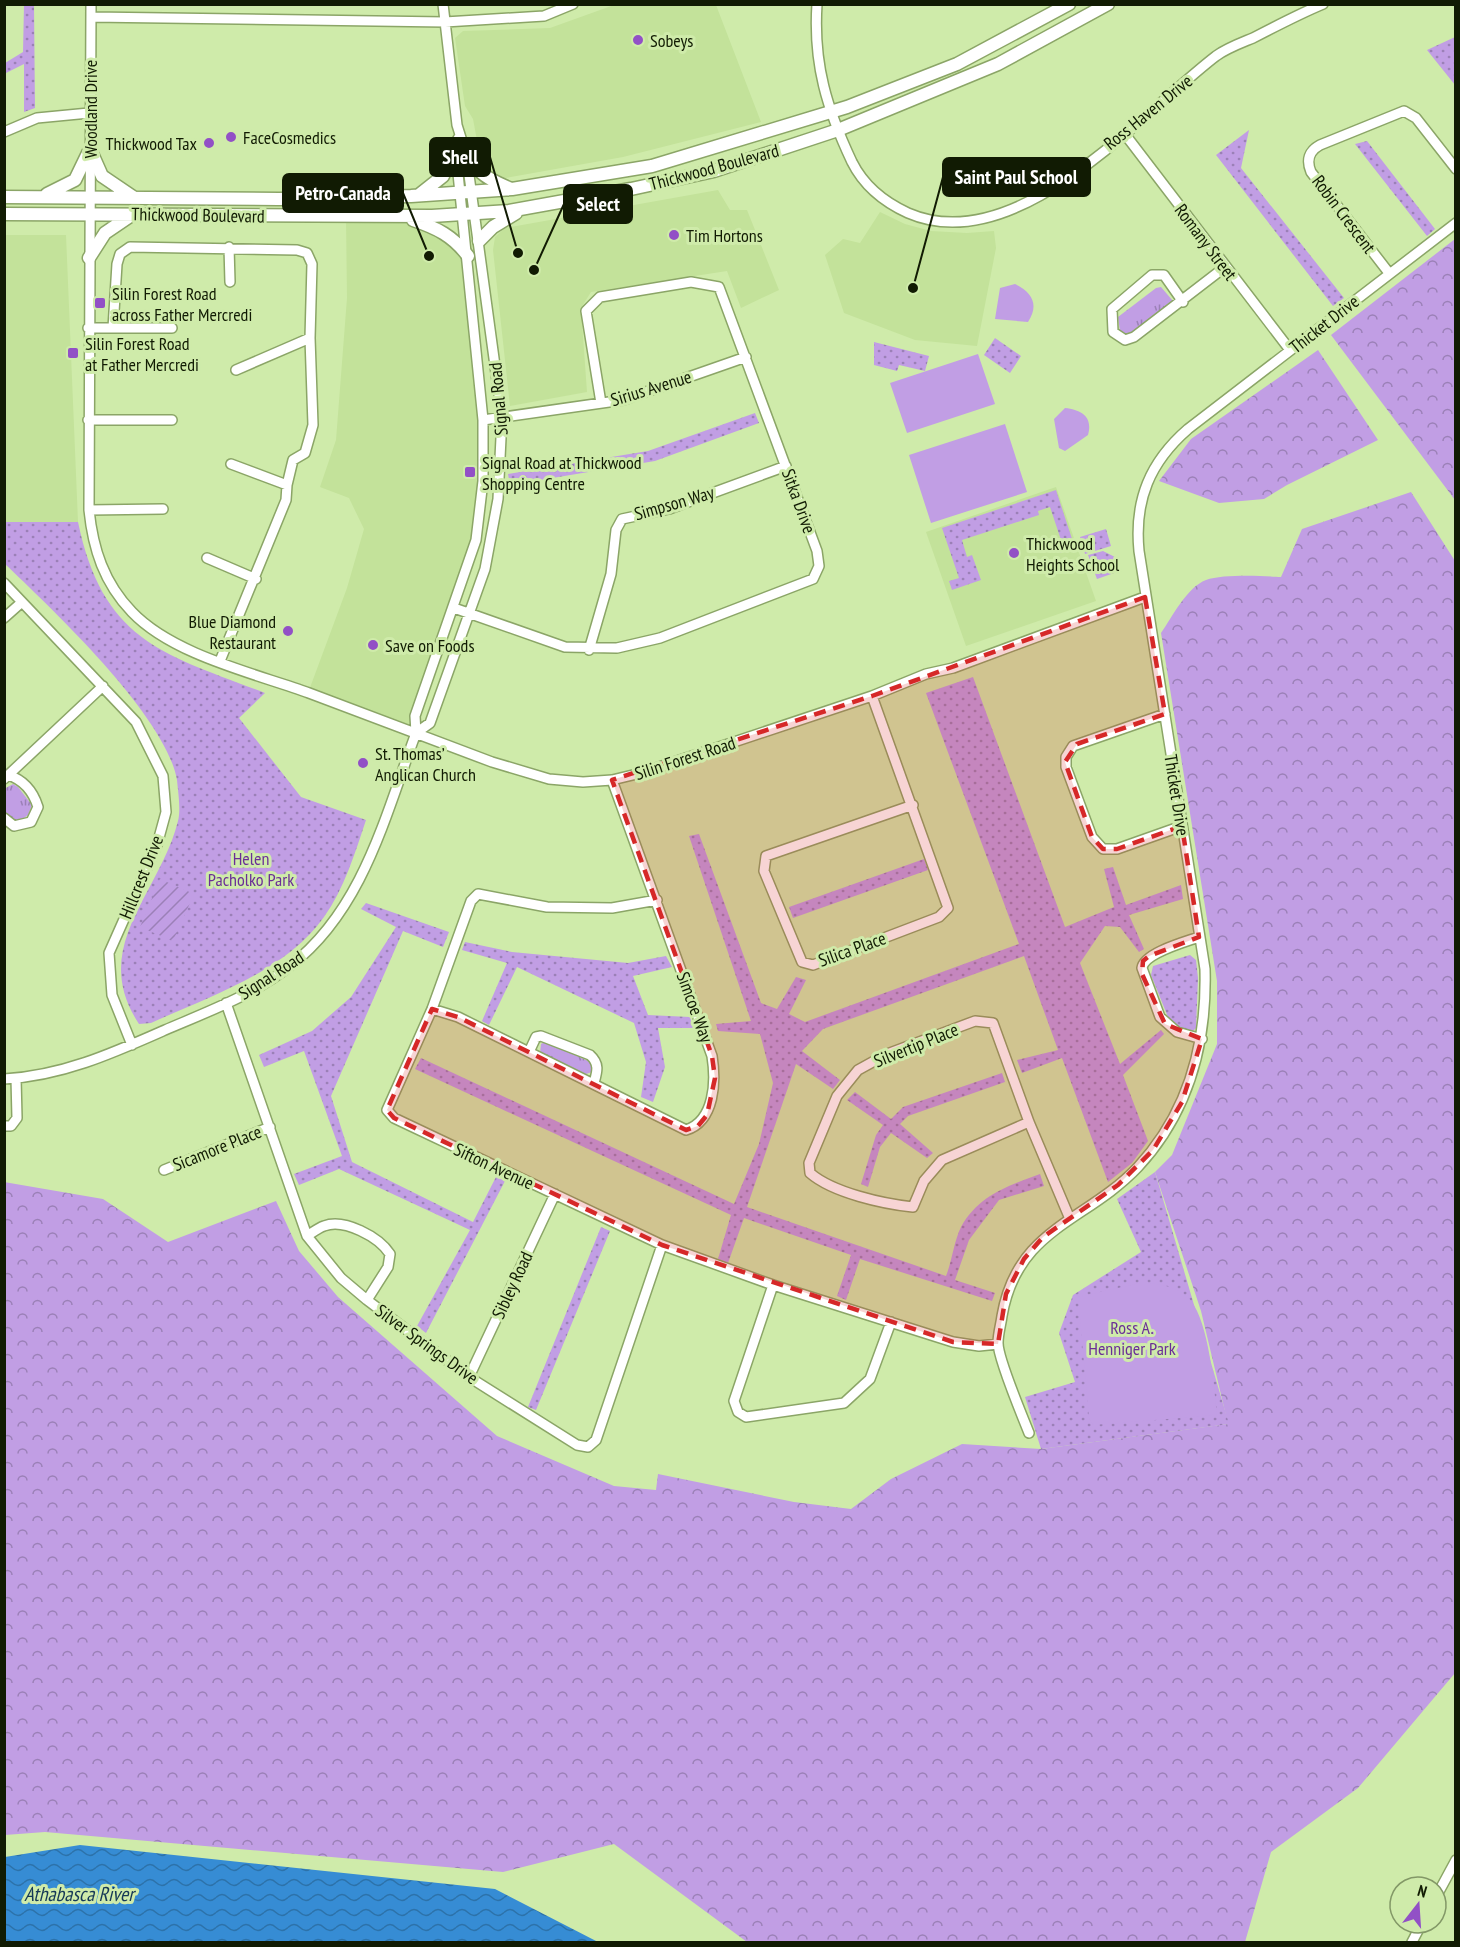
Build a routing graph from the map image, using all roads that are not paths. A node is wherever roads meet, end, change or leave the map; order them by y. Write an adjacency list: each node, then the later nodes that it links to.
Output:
1 (91, 4): 8 (street, Woodland Drive)
2 (443, 4): 9 (street)
3 (573, 4): 9 (street)
4 (818, 4): 10 (street, Ross Haven Drive)
5 (1069, 4): 10 (main road, Thickwood Boulevard)
6 (1108, 4): 12 (main road, Thickwood Boulevard)
7 (1323, 4): 14 (street, Ross Haven Drive)
8 (91, 17): 9 (street); 11 (street, Woodland Drive)
9 (445, 22): 15 (street)
10 (831, 111): 12 (street, Ross Haven Drive); 18 (main road, Thickwood Boulevard)
11 (89, 113): 13 (street); 16 (street, Woodland Drive)
12 (838, 130): 14 (street, Ross Haven Drive); 26 (main road, Thickwood Boulevard)
13 (4, 132)
14 (1124, 133): 38 (street, Romany Street)
15 (459, 142): 18 (main road); 19 (street); 20 (main road)
16 (90, 148): 22 (main road); 23 (main road); 24 (street, Woodland Drive)
17 (1455, 169): 39 (street, Robin Crescent)
18 (512, 189): 19 (main road, Thickwood Boulevard)
19 (467, 193): 20 (main road, Thickwood Boulevard); 30 (street, Signal Road)
20 (418, 195): 25 (main road, Thickwood Boulevard)
21 (4, 197): 22 (main road, Thickwood Boulevard)
22 (37, 197): 24 (main road, Thickwood Boulevard)
23 (134, 197): 24 (main road, Thickwood Boulevard); 25 (main road, Thickwood Boulevard)
24 (90, 198): 28 (street, Woodland Drive)
25 (279, 199): 31 (main road)
26 (531, 207): 30 (main road, Thickwood Boulevard); 34 (main road)
27 (4, 214): 28 (main road, Thickwood Boulevard)
28 (90, 214): 29 (main road, Thickwood Boulevard); 37 (street, Silin Forest Road)
29 (133, 214): 31 (main road, Thickwood Boulevard); 37 (main road)
30 (470, 214): 32 (main road, Thickwood Boulevard); 34 (street, Signal Road); 36 (street, Signal Road)
31 (252, 215): 32 (main road, Thickwood Boulevard)
32 (404, 216): 36 (main road)
33 (1455, 223): 39 (street, Thicket Drive)
34 (479, 241): 50 (street, Signal Road)
35 (229, 247): 40 (street); 43 (street); 45 (street)
36 (468, 256): 53 (street, Signal Road)
37 (89, 258): 42 (street, Silin Forest Road)
38 (1225, 267): 41 (street); 46 (street, Romany Street)
39 (1389, 273): 46 (street, Thicket Drive)
40 (230, 282)
41 (1183, 302): 41 (street)
42 (88, 328): 43 (street); 51 (street, Silin Forest Road)
43 (114, 328): 44 (street)
44 (171, 328)
45 (310, 338): 48 (street); 56 (street)
46 (1290, 350): 62 (street, Thicket Drive)
47 (746, 357): 49 (street, Sirius Avenue); 49 (street, Sitka Drive); 55 (street, Sitka Drive)
48 (236, 370)
49 (601, 403): 50 (street, Sirius Avenue)
50 (502, 417): 53 (street, Sirius Avenue); 65 (street, Signal Road)
51 (88, 420): 52 (street); 58 (street, Silin Forest Road)
52 (172, 420)
53 (483, 420): 64 (street, Signal Road)
54 (231, 464): 56 (street)
55 (786, 466): 67 (street, Simpson Way); 67 (street, Sitka Drive)
56 (287, 485): 60 (street)
57 (162, 509): 58 (street)
58 (89, 510): 68 (street, Silin Forest Road)
59 (207, 558): 60 (street)
60 (256, 579): 68 (street)
61 (4, 583): 63 (street, Hillcrest Drive)
62 (1145, 597): 70 (street, Silin Forest Road); 71 (street, Thicket Drive)
63 (22, 602): 66 (street); 69 (street, Hillcrest Drive)
64 (454, 608): 65 (street, Sitka Drive); 72 (street, Signal Road)
65 (470, 614): 67 (street, Sitka Drive); 72 (street, Signal Road)
66 (4, 618)
67 (589, 650)
68 (220, 661): 72 (street, Silin Forest Road)
69 (103, 686): 73 (street); 83 (street, Hillcrest Drive)
70 (872, 696): 74 (street, Silin Forest Road); 75 (street, Silica Place)
71 (1165, 714): 77 (street, Thicket Drive); 77 (street)
72 (416, 733): 74 (street, Silin Forest Road); 80 (street, Signal Road)
73 (6, 777): 76 (street)
74 (612, 780): 78 (street, Simcoe Way)
75 (913, 805): 75 (street, Silica Place)
76 (4, 818)
77 (1182, 826): 79 (street, Thicket Drive)
78 (657, 900): 81 (street, Sifton Avenue); 87 (street, Simcoe Way)
79 (1199, 937): 82 (street, Thicket Drive); 82 (street)
80 (225, 1003): 83 (street, Signal Road); 90 (street, Silver Springs Drive)
81 (432, 1009): 84 (street, Simcoe Way); 92 (street, Sifton Avenue)
82 (1202, 1039): 93 (street, Thicket Drive)
83 (132, 1045): 86 (street, Signal Road)
84 (529, 1052): 87 (street, Simcoe Way); 87 (street)
85 (5, 1078): 86 (street, Signal Road)
86 (16, 1078): 89 (street)
87 (594, 1083)
88 (1029, 1122): 88 (street, Silvertip Place); 93 (street, Silvertip Place)
89 (4, 1126)
90 (270, 1127): 91 (street, Sicamore Place); 94 (street, Silver Springs Drive)
91 (164, 1170)
92 (555, 1194): 95 (street, Sifton Avenue); 100 (street, Sibley Road)
93 (1070, 1219): 99 (street, Thicket Drive)
94 (307, 1236): 97 (street, Silver Springs Drive); 97 (street)
95 (662, 1245): 96 (street, Sifton Avenue); 100 (street, Silver Springs Drive)
96 (773, 1285): 98 (street, Sifton Avenue); 98 (street)
97 (367, 1300): 100 (street, Silver Springs Drive)
98 (891, 1322): 99 (street, Sifton Avenue)
99 (998, 1344): 101 (street, Thicket Drive)
100 (469, 1377)
101 (1029, 1433)
102 (1455, 1860): 103 (street)
103 (1447, 1875)

